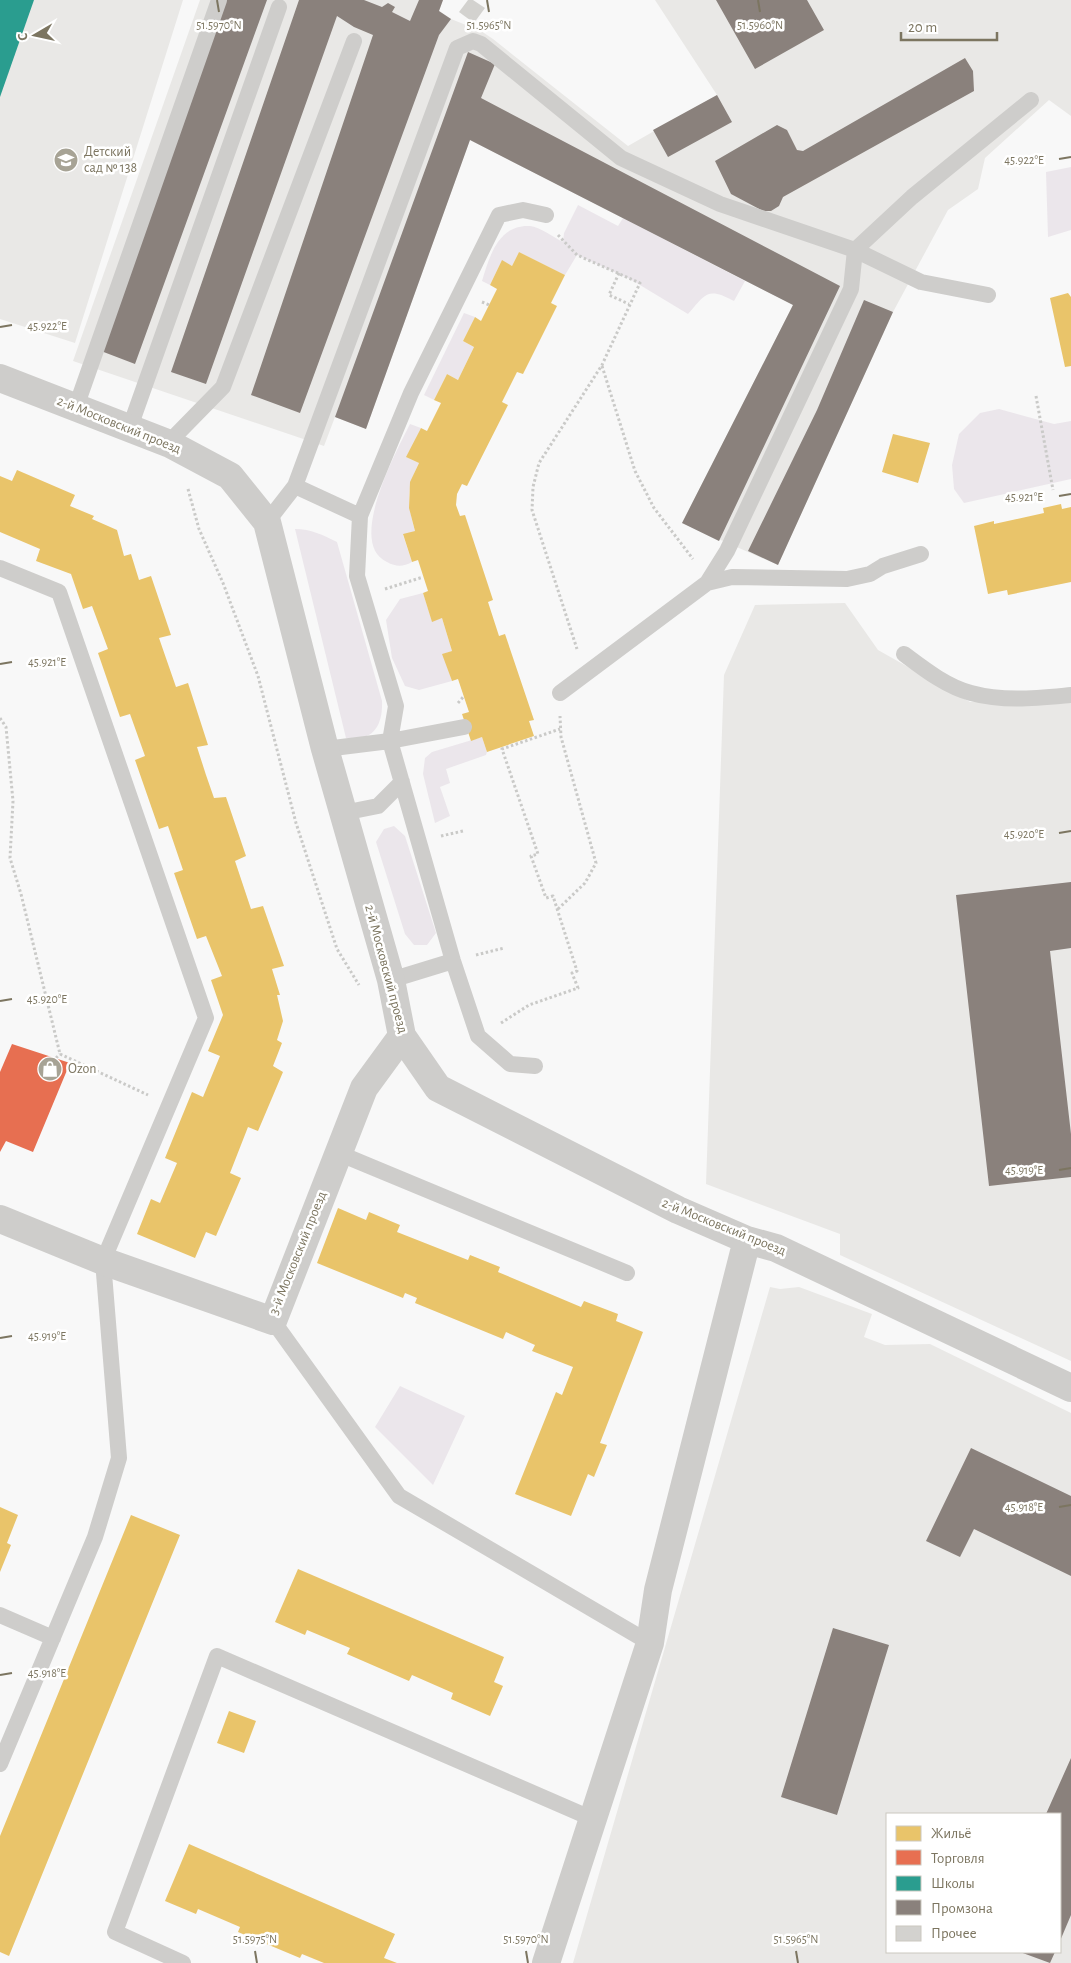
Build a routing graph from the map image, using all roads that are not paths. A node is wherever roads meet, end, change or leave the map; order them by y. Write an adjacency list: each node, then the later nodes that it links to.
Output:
1 (219, 0): 9 (lane)
2 (280, 7): 10 (lane)
3 (354, 41): 11 (lane)
4 (1031, 100): 6 (lane)
5 (546, 215): 13 (lane)
6 (855, 250): 7 (lane); 12 (lane); 17 (lane)
7 (988, 295)
8 (0, 378): 9 (street, 2-й Московский проезд)
9 (76, 407): 10 (street, 2-й Московский проезд)
10 (130, 427): 11 (street, 2-й Московский проезд)
11 (170, 444): 14 (street, 2-й Московский проезд)
12 (295, 486): 13 (lane); 14 (lane)
13 (360, 516): 22 (lane)
14 (267, 522): 23 (street, 2-й Московский проезд)
15 (921, 554): 17 (lane)
16 (0, 568): 33 (lane)
17 (707, 583): 19 (lane)
18 (904, 654): 20 (lane)
19 (560, 692)
20 (1071, 695)
21 (464, 727): 22 (lane)
22 (390, 741): 23 (lane); 24 (lane)
23 (326, 748): 25 (street, 2-й Московский проезд)
24 (402, 782): 25 (lane); 26 (lane)
25 (343, 813): 27 (street, 2-й Московский проезд)
26 (453, 961): 27 (lane); 29 (lane)
27 (391, 980): 28 (street, 2-й Московский проезд)
28 (402, 1036): 30 (street, 3-й Московский проезд); 32 (street, 2-й Московский проезд)
29 (535, 1066)
30 (338, 1153): 34 (lane); 35 (street, 3-й Московский проезд)
31 (0, 1219): 33 (street, 3-й Московский проезд)
32 (747, 1240): 36 (street, 2-й Московский проезд); 39 (street)
33 (103, 1260): 35 (street, 3-й Московский проезд); 38 (lane)
34 (627, 1273)
35 (273, 1321): 39 (lane)
36 (1071, 1388)
37 (0, 1615): 38 (lane)
38 (52, 1638): 40 (lane)
39 (650, 1643): 41 (street)
40 (0, 1764)
41 (593, 1819): 42 (lane); 43 (street)
42 (183, 1963)
43 (546, 1963)

